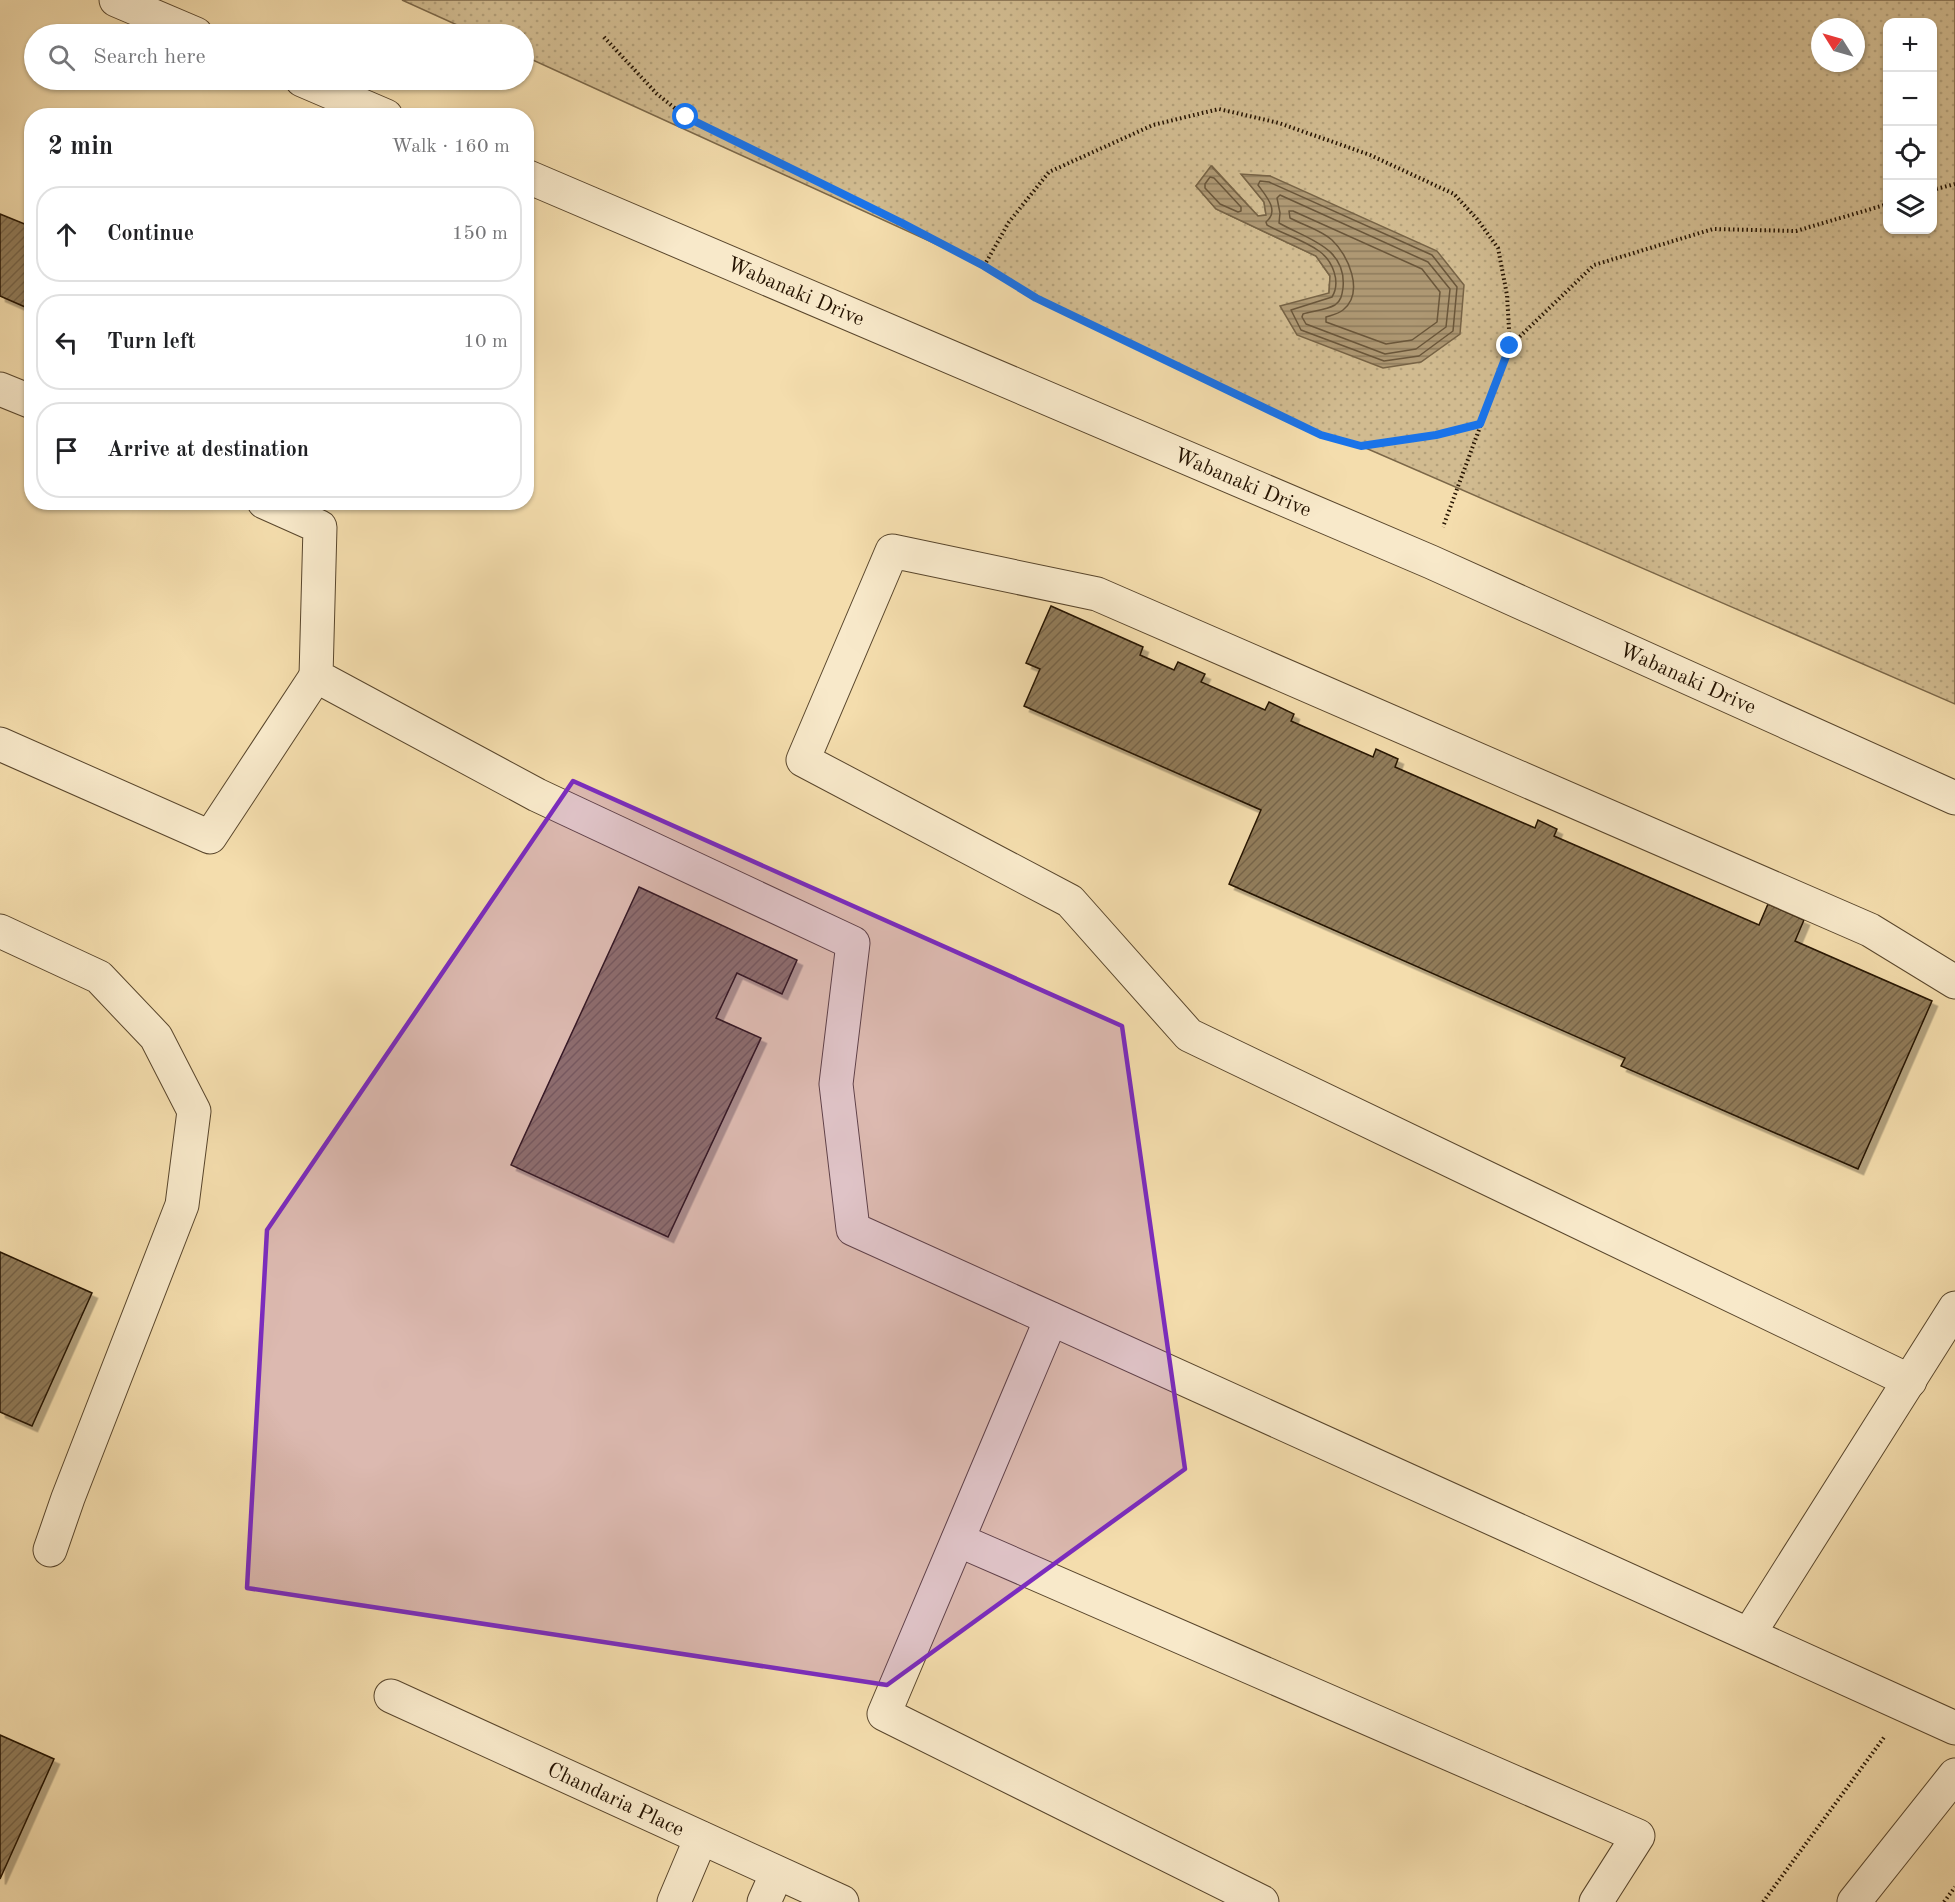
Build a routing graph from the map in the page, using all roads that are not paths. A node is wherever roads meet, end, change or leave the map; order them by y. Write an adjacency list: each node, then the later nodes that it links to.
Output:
1 (116, 0): 2 (street)
2 (172, 24)
3 (325, 90): 4 (street)
4 (367, 108)
5 (534, 179): 11 (street, Wabanaki Drive)
6 (0, 389): 7 (street)
7 (24, 399)
8 (282, 510): 9 (street)
9 (316, 676): 10 (street); 15 (street)
10 (0, 744)
11 (1955, 798)
12 (0, 931): 18 (street)
13 (1955, 982): 16 (street)
14 (1955, 1308): 16 (street)
15 (1051, 1319): 17 (street); 19 (street)
16 (1910, 1381): 19 (street)
17 (958, 1540): 28 (street); 29 (street)
18 (50, 1550)
19 (1749, 1634): 21 (street)
20 (391, 1696): 23 (street, Chandaria Place)
21 (1955, 1728)
22 (1955, 1775): 30 (street)
23 (701, 1838): 24 (street, Chandaria Place); 25 (street)
24 (777, 1873): 26 (street); 27 (street, Chandaria Place)
25 (674, 1902)
26 (764, 1902)
27 (842, 1902)
28 (1262, 1902)
29 (1596, 1902)
30 (1854, 1902)

